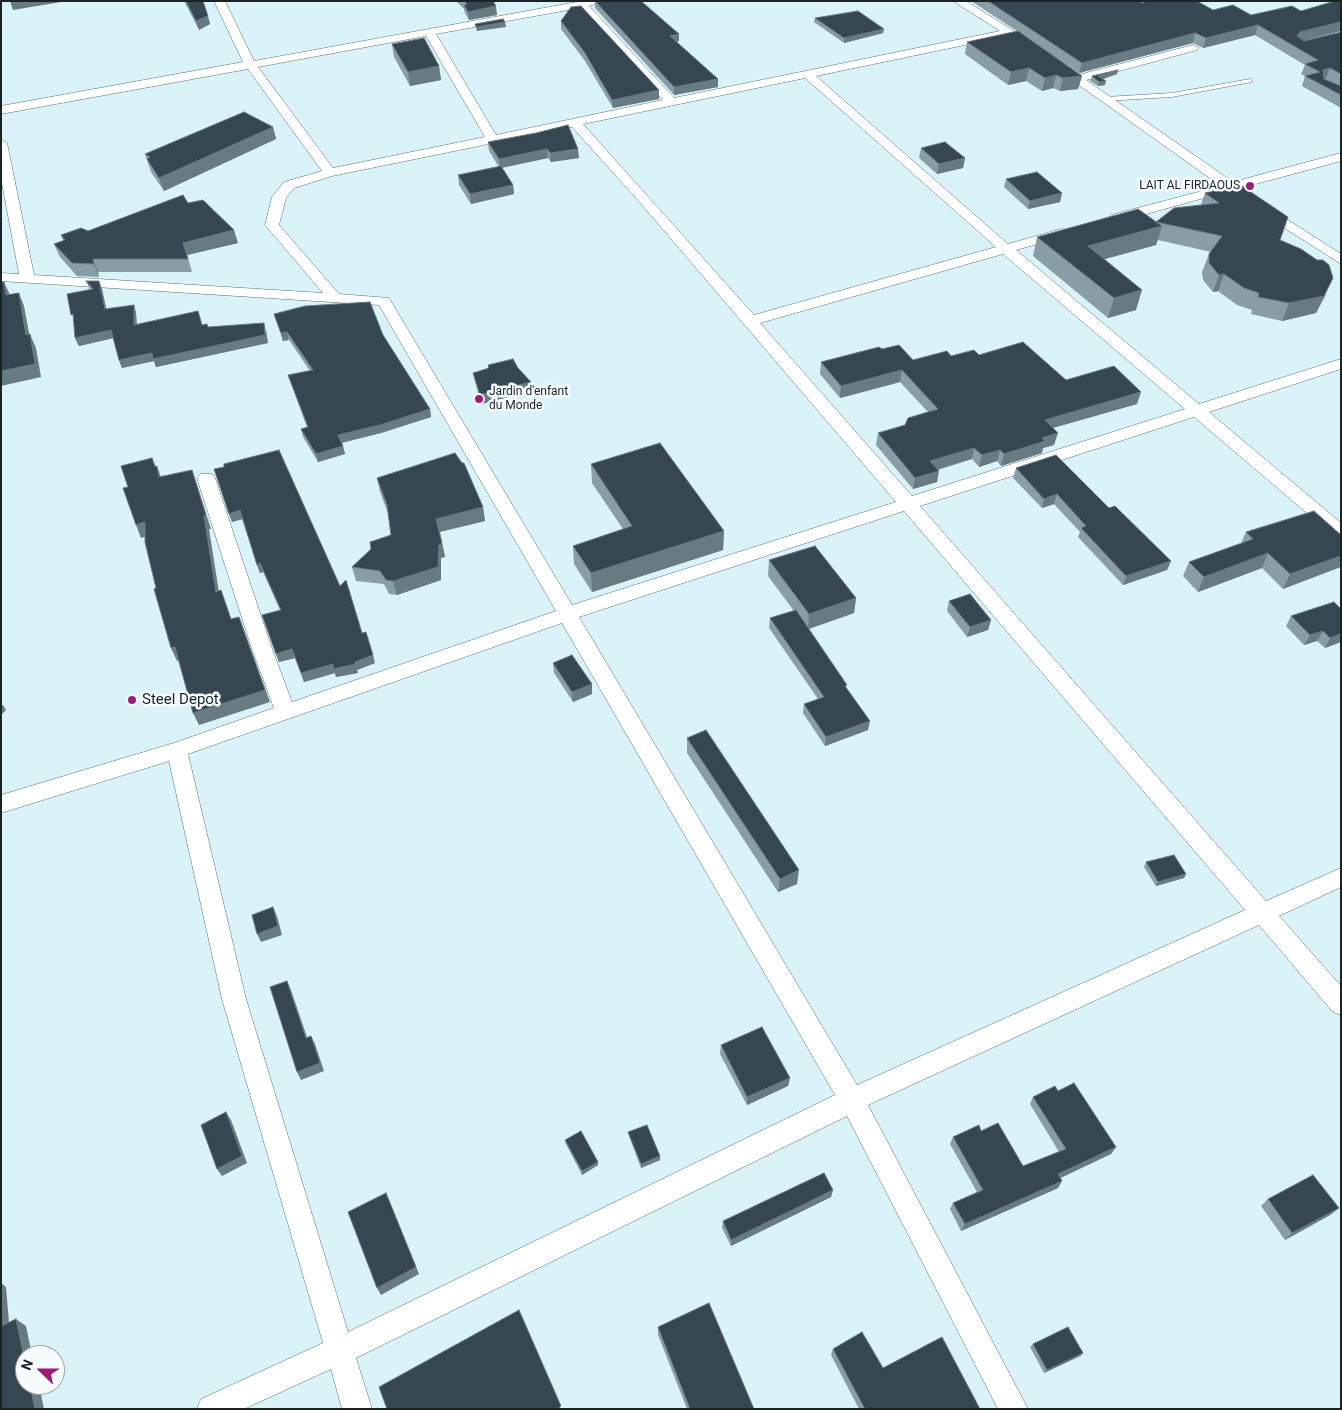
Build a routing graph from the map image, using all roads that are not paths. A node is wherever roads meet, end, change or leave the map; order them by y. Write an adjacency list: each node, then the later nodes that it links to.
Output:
1 (219, 1): 10 (street)
2 (601, 1): 4 (street)
3 (958, 1): 6 (street)
4 (582, 5): 5 (street); 15 (street)
5 (429, 32): 10 (street); 18 (street)
6 (1010, 32): 7 (street); 11 (street)
7 (1024, 42)
8 (1193, 48): 12 (street)
9 (1046, 58): 12 (street)
10 (250, 64): 16 (street); 21 (street)
11 (808, 76): 15 (street); 25 (street)
12 (1076, 79): 14 (street)
13 (1250, 81): 14 (lane)
14 (1105, 99): 22 (street)
15 (672, 103): 17 (street)
16 (1, 110)
17 (575, 123): 18 (street); 30 (street)
18 (493, 140): 21 (street)
19 (1, 143): 28 (street)
20 (1341, 157): 22 (street)
21 (330, 173): 29 (street)
22 (1231, 187): 23 (street); 26 (street)
23 (1099, 223)
24 (1071, 230): 25 (street)
25 (1005, 248): 30 (street); 32 (street)
26 (1341, 260)
27 (1, 277): 28 (street)
28 (28, 278): 29 (street)
29 (335, 298): 36 (street)
30 (750, 321): 34 (street)
31 (1341, 364): 32 (street)
32 (1196, 410): 34 (street); 35 (street)
33 (206, 478): 37 (street)
34 (908, 504): 36 (street); 41 (street)
35 (1341, 533)
36 (567, 614): 37 (street); 43 (street)
37 (286, 712): 38 (street)
38 (177, 750): 39 (street); 44 (street)
39 (1, 804)
40 (1341, 877): 41 (street)
41 (1262, 913): 42 (street); 43 (street)
42 (1341, 1004)
43 (852, 1100): 44 (street); 47 (street)
44 (341, 1350): 45 (street); 46 (street)
45 (211, 1409)
46 (356, 1409)
47 (1014, 1409)

